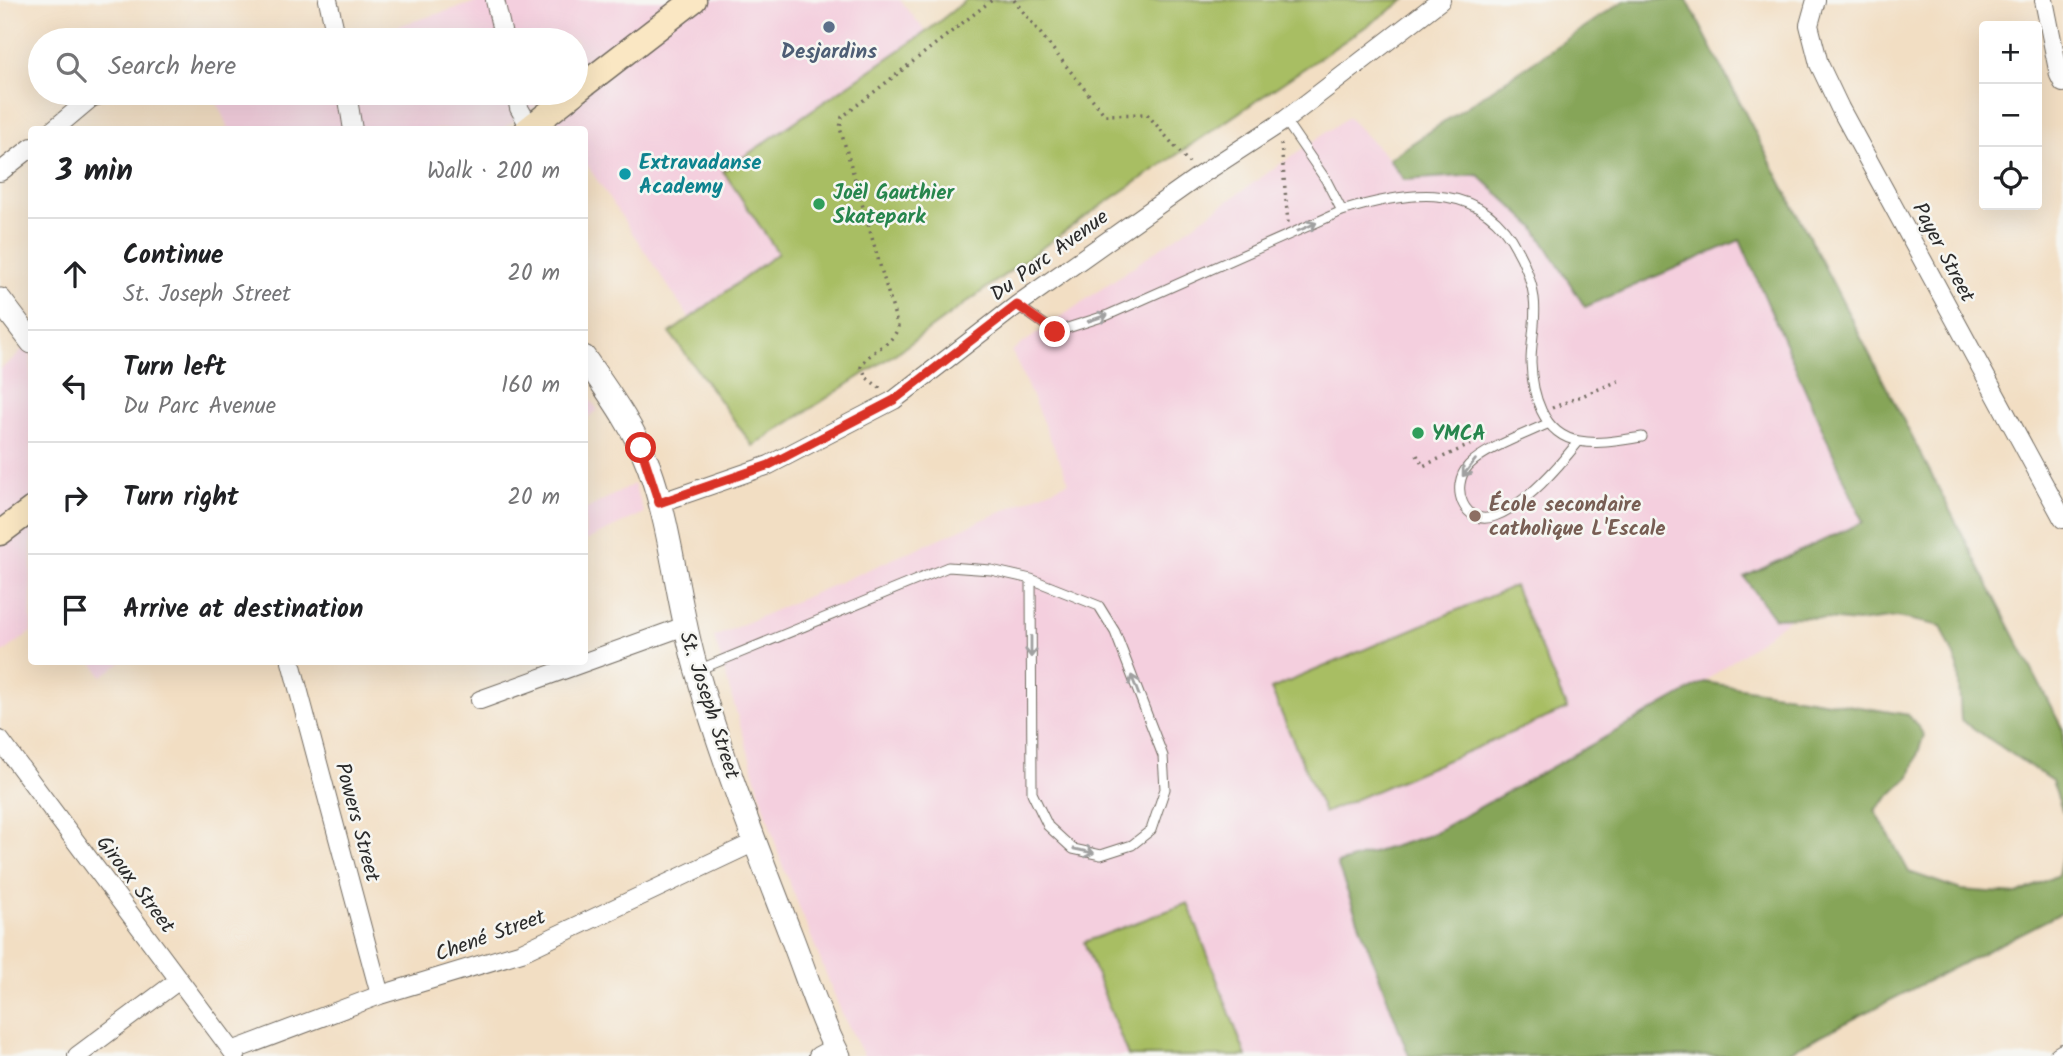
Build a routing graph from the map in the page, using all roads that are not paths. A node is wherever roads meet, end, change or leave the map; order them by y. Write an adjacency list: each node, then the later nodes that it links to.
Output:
1 (328, 0): 7 (street)
2 (495, 0): 8 (street)
3 (694, 0): 9 (main road)
4 (1441, 0): 15 (street, Du Parc Avenue)
5 (1816, 0): 32 (street, Payer Street)
6 (2044, 0): 10 (street)
7 (334, 28)
8 (501, 28)
9 (588, 82)
10 (2063, 83)
11 (83, 105): 16 (street)
12 (349, 105): 17 (street)
13 (518, 105): 18 (street)
14 (558, 105): 19 (main road)
15 (1284, 120): 22 (lane); 24 (street, Du Parc Avenue)
16 (58, 126)
17 (352, 126)
18 (527, 126)
19 (531, 126)
20 (28, 150): 21 (street)
21 (0, 173)
22 (1342, 211): 24 (lane, one-way to 22); 27 (lane)
23 (0, 300): 25 (street)
24 (1017, 305): 30 (street, Du Parc Avenue)
25 (28, 337)
26 (588, 363): 30 (street, St. Joseph Street)
27 (1549, 423): 29 (lane); 29 (lane, one-way to 29)
28 (1642, 437): 29 (lane)
29 (1579, 441)
30 (659, 503): 35 (street, St. Joseph Street)
31 (28, 512): 33 (main road)
32 (2063, 519)
33 (0, 533)
34 (1031, 579): 34 (lane, one-way to 34); 39 (lane)
35 (685, 626): 36 (street); 39 (street, St. Joseph Street)
36 (588, 661)
37 (292, 665): 44 (street, Powers Street)
38 (577, 665): 40 (street)
39 (696, 670): 42 (street, St. Joseph Street)
40 (480, 700)
41 (0, 740): 43 (street, Giroux Street)
42 (755, 842): 44 (street, Chené Street); 45 (street, St. Joseph Street)
43 (179, 980): 46 (street, Giroux Street); 48 (street)
44 (380, 995): 46 (street, Chené Street)
45 (831, 1053)
46 (234, 1054)
47 (2063, 1054): 49 (street)
48 (77, 1056)
49 (2058, 1056)

